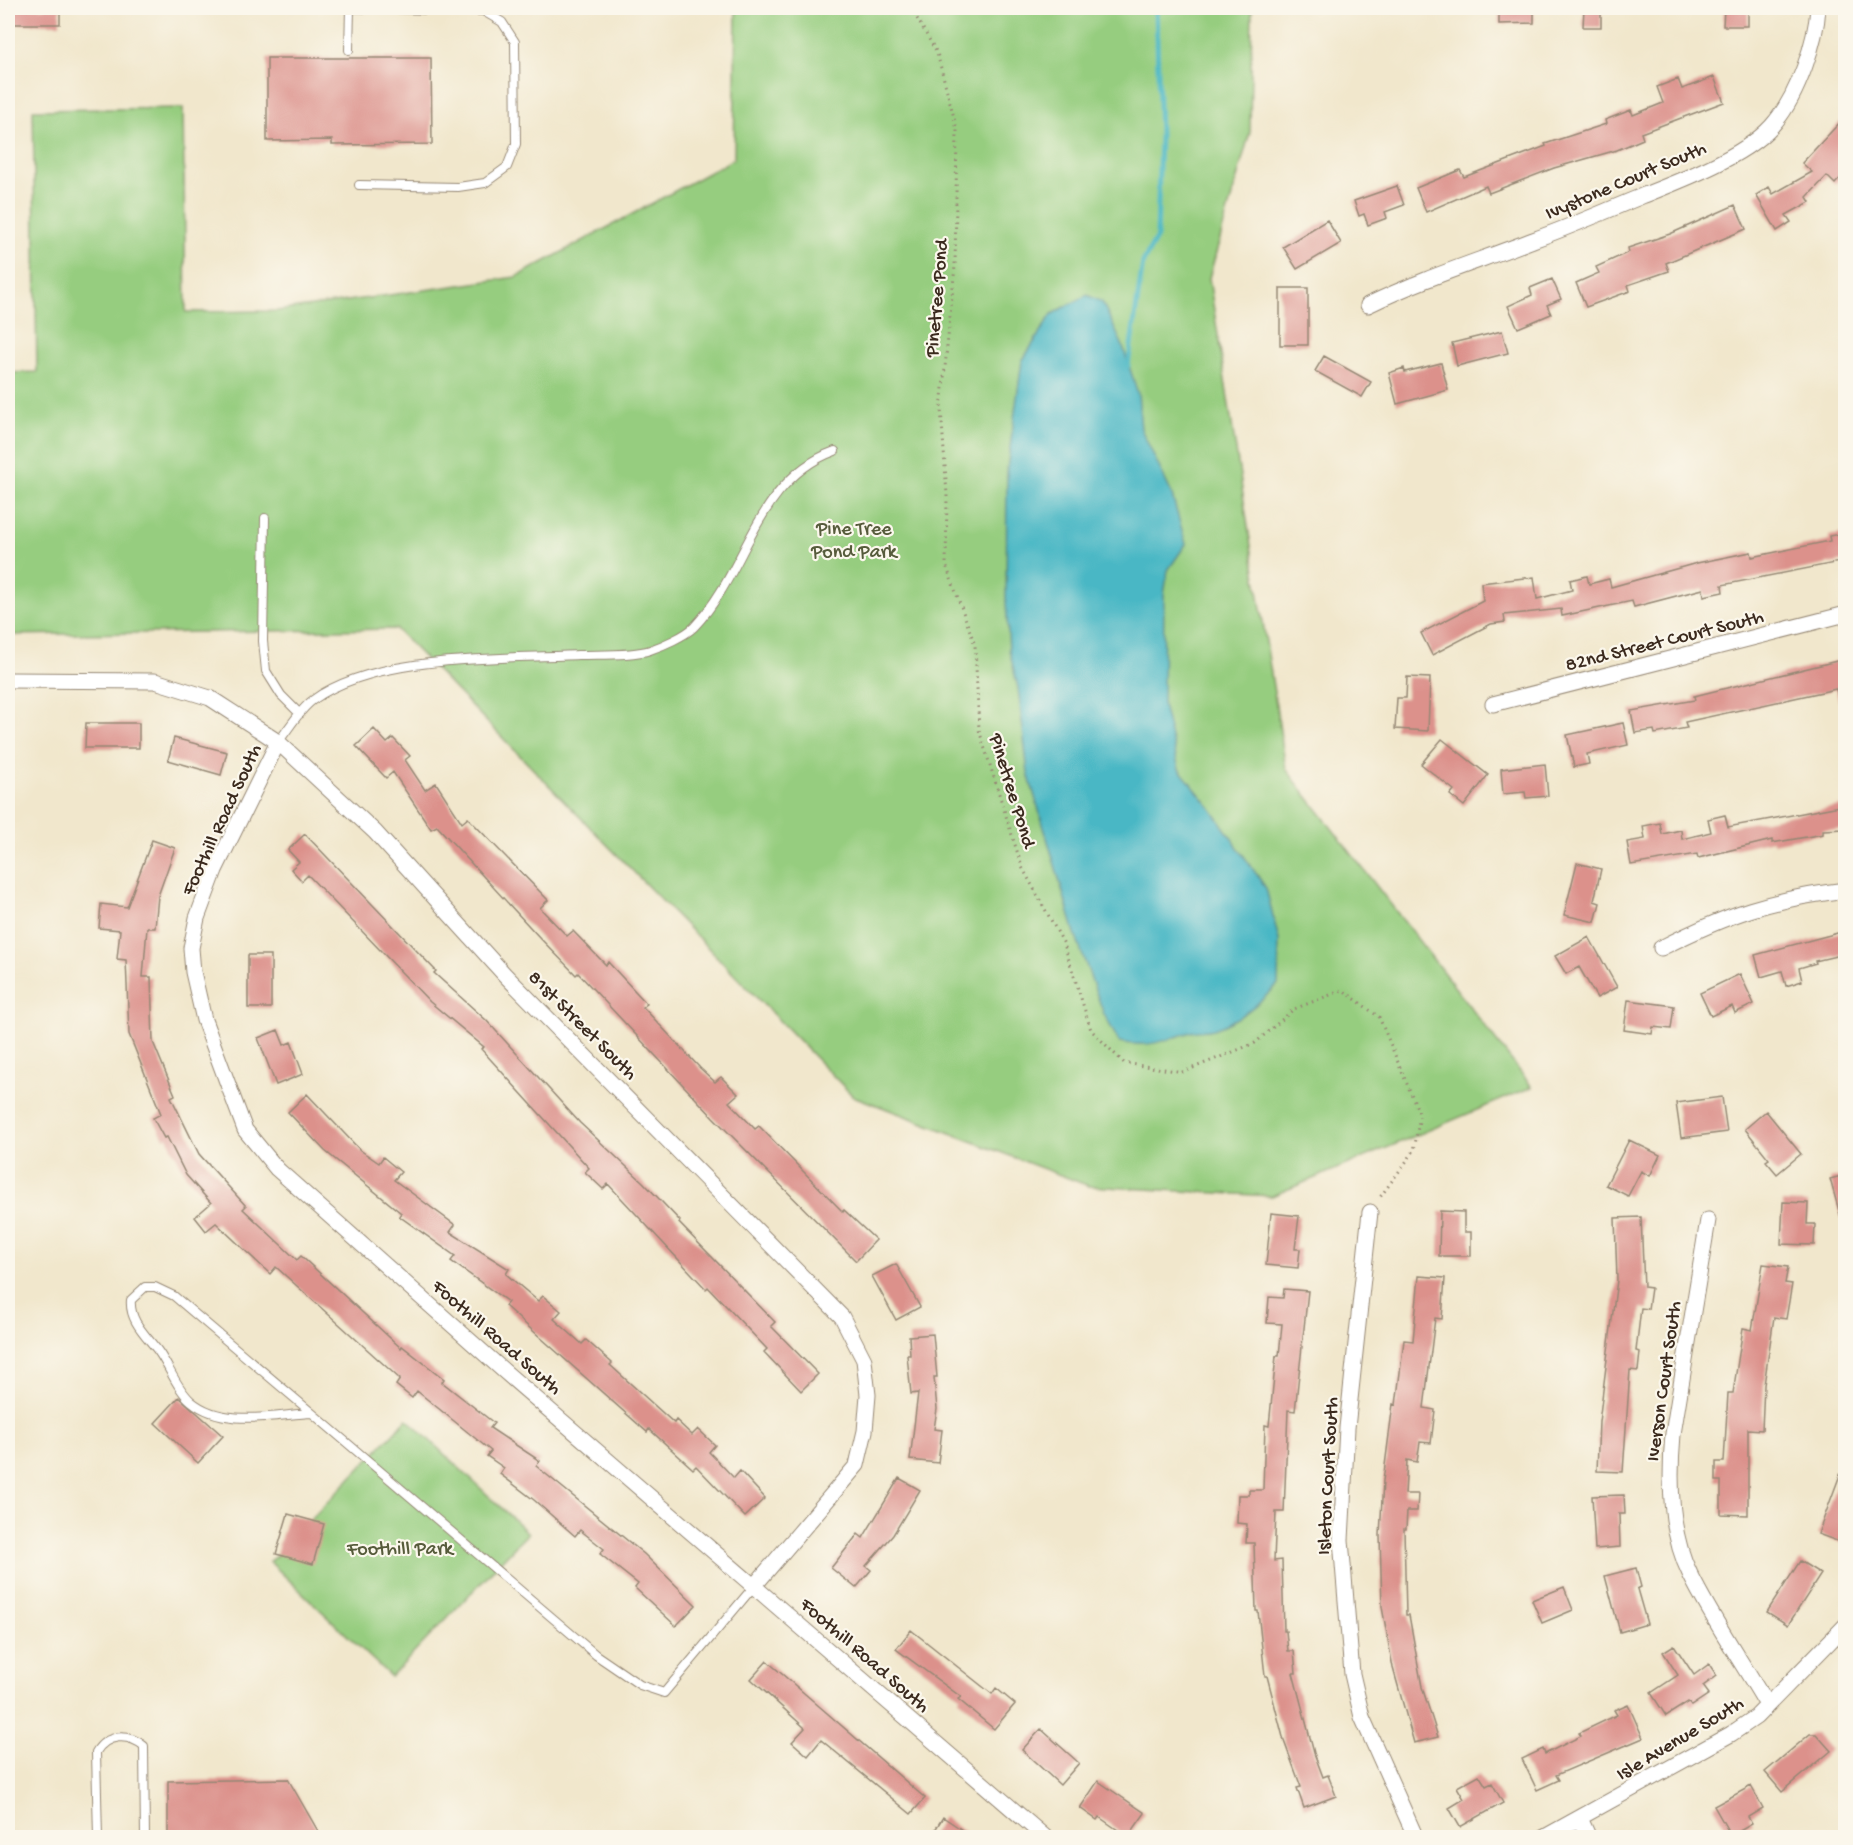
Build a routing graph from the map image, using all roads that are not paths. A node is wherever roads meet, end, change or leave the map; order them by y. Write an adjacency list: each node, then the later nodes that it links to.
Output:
1 (350, 8): 3 (lane); 4 (lane)
2 (1818, 8): 5 (street, Ivystone Court South)
3 (349, 50)
4 (359, 185)
5 (1368, 305)
6 (836, 451): 11 (lane)
7 (265, 518): 11 (lane)
8 (1845, 614): 10 (street, 82nd Street Court South)
9 (8, 680): 12 (street, 81st Street South)
10 (1493, 704)
11 (300, 714): 12 (lane)
12 (278, 742): 18 (street, Foothill Road South); 18 (street, 81st Street South)
13 (1845, 890): 14 (street)
14 (1661, 948)
15 (1370, 1212): 25 (street, Isleton Court South)
16 (1708, 1220): 20 (street, Iverson Court South)
17 (312, 1413): 17 (lane); 18 (lane)
18 (755, 1585): 24 (street, Foothill Road South)
19 (1845, 1625): 20 (street, Isle Avenue South)
20 (1767, 1705): 21 (street, Isle Avenue South)
21 (1580, 1818): 26 (street, Isle Avenue South); 27 (street)
22 (98, 1838): 23 (lane)
23 (145, 1838)
24 (1046, 1838)
25 (1416, 1838)
26 (1543, 1838)
27 (1588, 1838)

